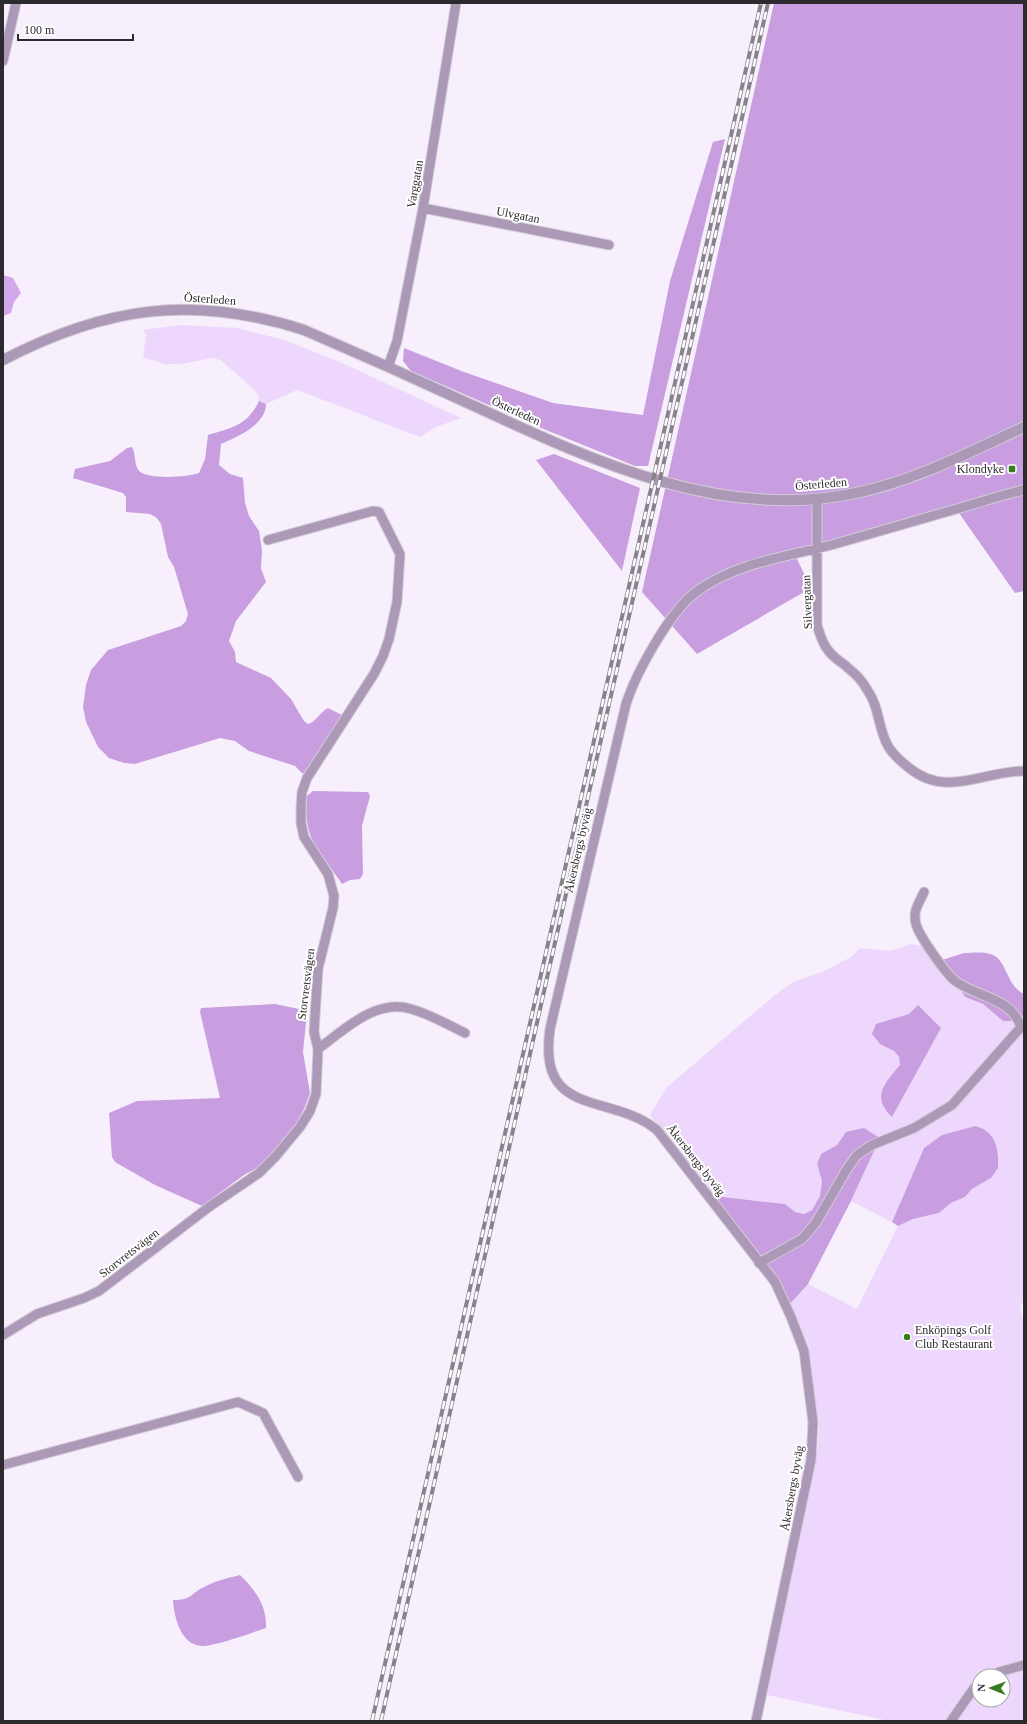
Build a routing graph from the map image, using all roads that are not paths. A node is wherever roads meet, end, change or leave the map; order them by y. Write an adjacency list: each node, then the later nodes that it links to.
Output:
1 (16, 3): 3 (street)
2 (456, 3): 4 (street, Varggatan)
3 (3, 61)
4 (424, 208): 5 (street, Ulvgatan); 7 (street, Varggatan)
5 (608, 246)
6 (3, 360): 7 (street, Österleden)
7 (388, 367): 10 (street, Österleden)
8 (1024, 427): 10 (street, Österleden)
9 (1024, 490): 12 (street, Åkersbergs byväg)
10 (817, 499): 12 (street, Silvergatan)
11 (268, 540): 17 (street, Storvretsvägen)
12 (817, 549): 13 (street, Silvergatan); 18 (street, Åkersbergs byväg)
13 (1024, 771)
14 (924, 892): 15 (street)
15 (1022, 1027): 18 (street)
16 (465, 1033): 17 (street)
17 (318, 1049): 19 (street, Storvretsvägen)
18 (759, 1262): 25 (street, Åkersbergs byväg)
19 (3, 1335)
20 (3, 1465): 21 (street)
21 (298, 1477)
22 (1024, 1665): 23 (street)
23 (1011, 1669)
24 (971, 1692): 26 (street)
25 (756, 1721)
26 (951, 1721)

